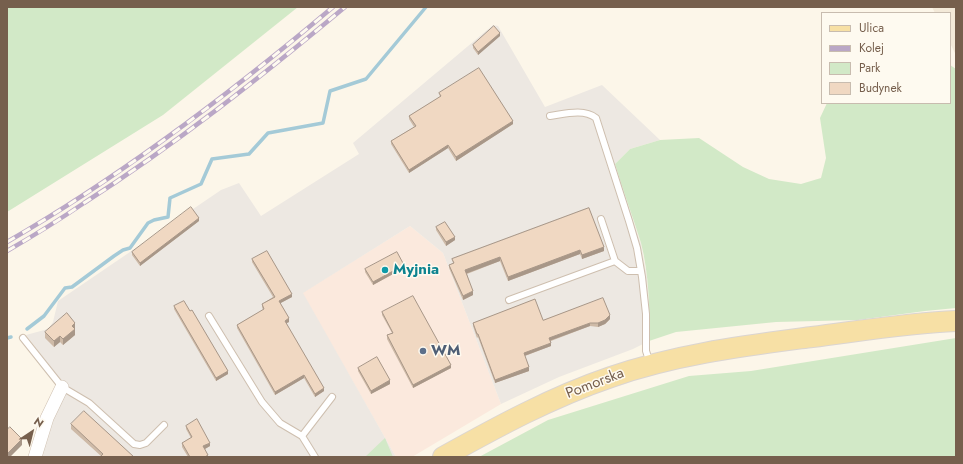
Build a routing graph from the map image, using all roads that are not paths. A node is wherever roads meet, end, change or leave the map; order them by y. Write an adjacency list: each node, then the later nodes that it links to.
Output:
1 (550, 116): 4 (lane)
2 (601, 219): 3 (lane)
3 (616, 261): 4 (lane); 5 (lane)
4 (641, 271): 11 (lane)
5 (509, 300)
6 (956, 314): 9 (main road)
7 (209, 316): 15 (lane)
8 (956, 321): 9 (main road)
9 (920, 323): 11 (main road, Pomorska)
10 (23, 338): 12 (lane)
11 (650, 365): 18 (main road, Pomorska)
12 (62, 387): 14 (lane); 16 (street)
13 (332, 397): 15 (lane)
14 (164, 425)
15 (302, 436): 17 (lane)
16 (35, 457)
17 (315, 457)
18 (443, 457)

